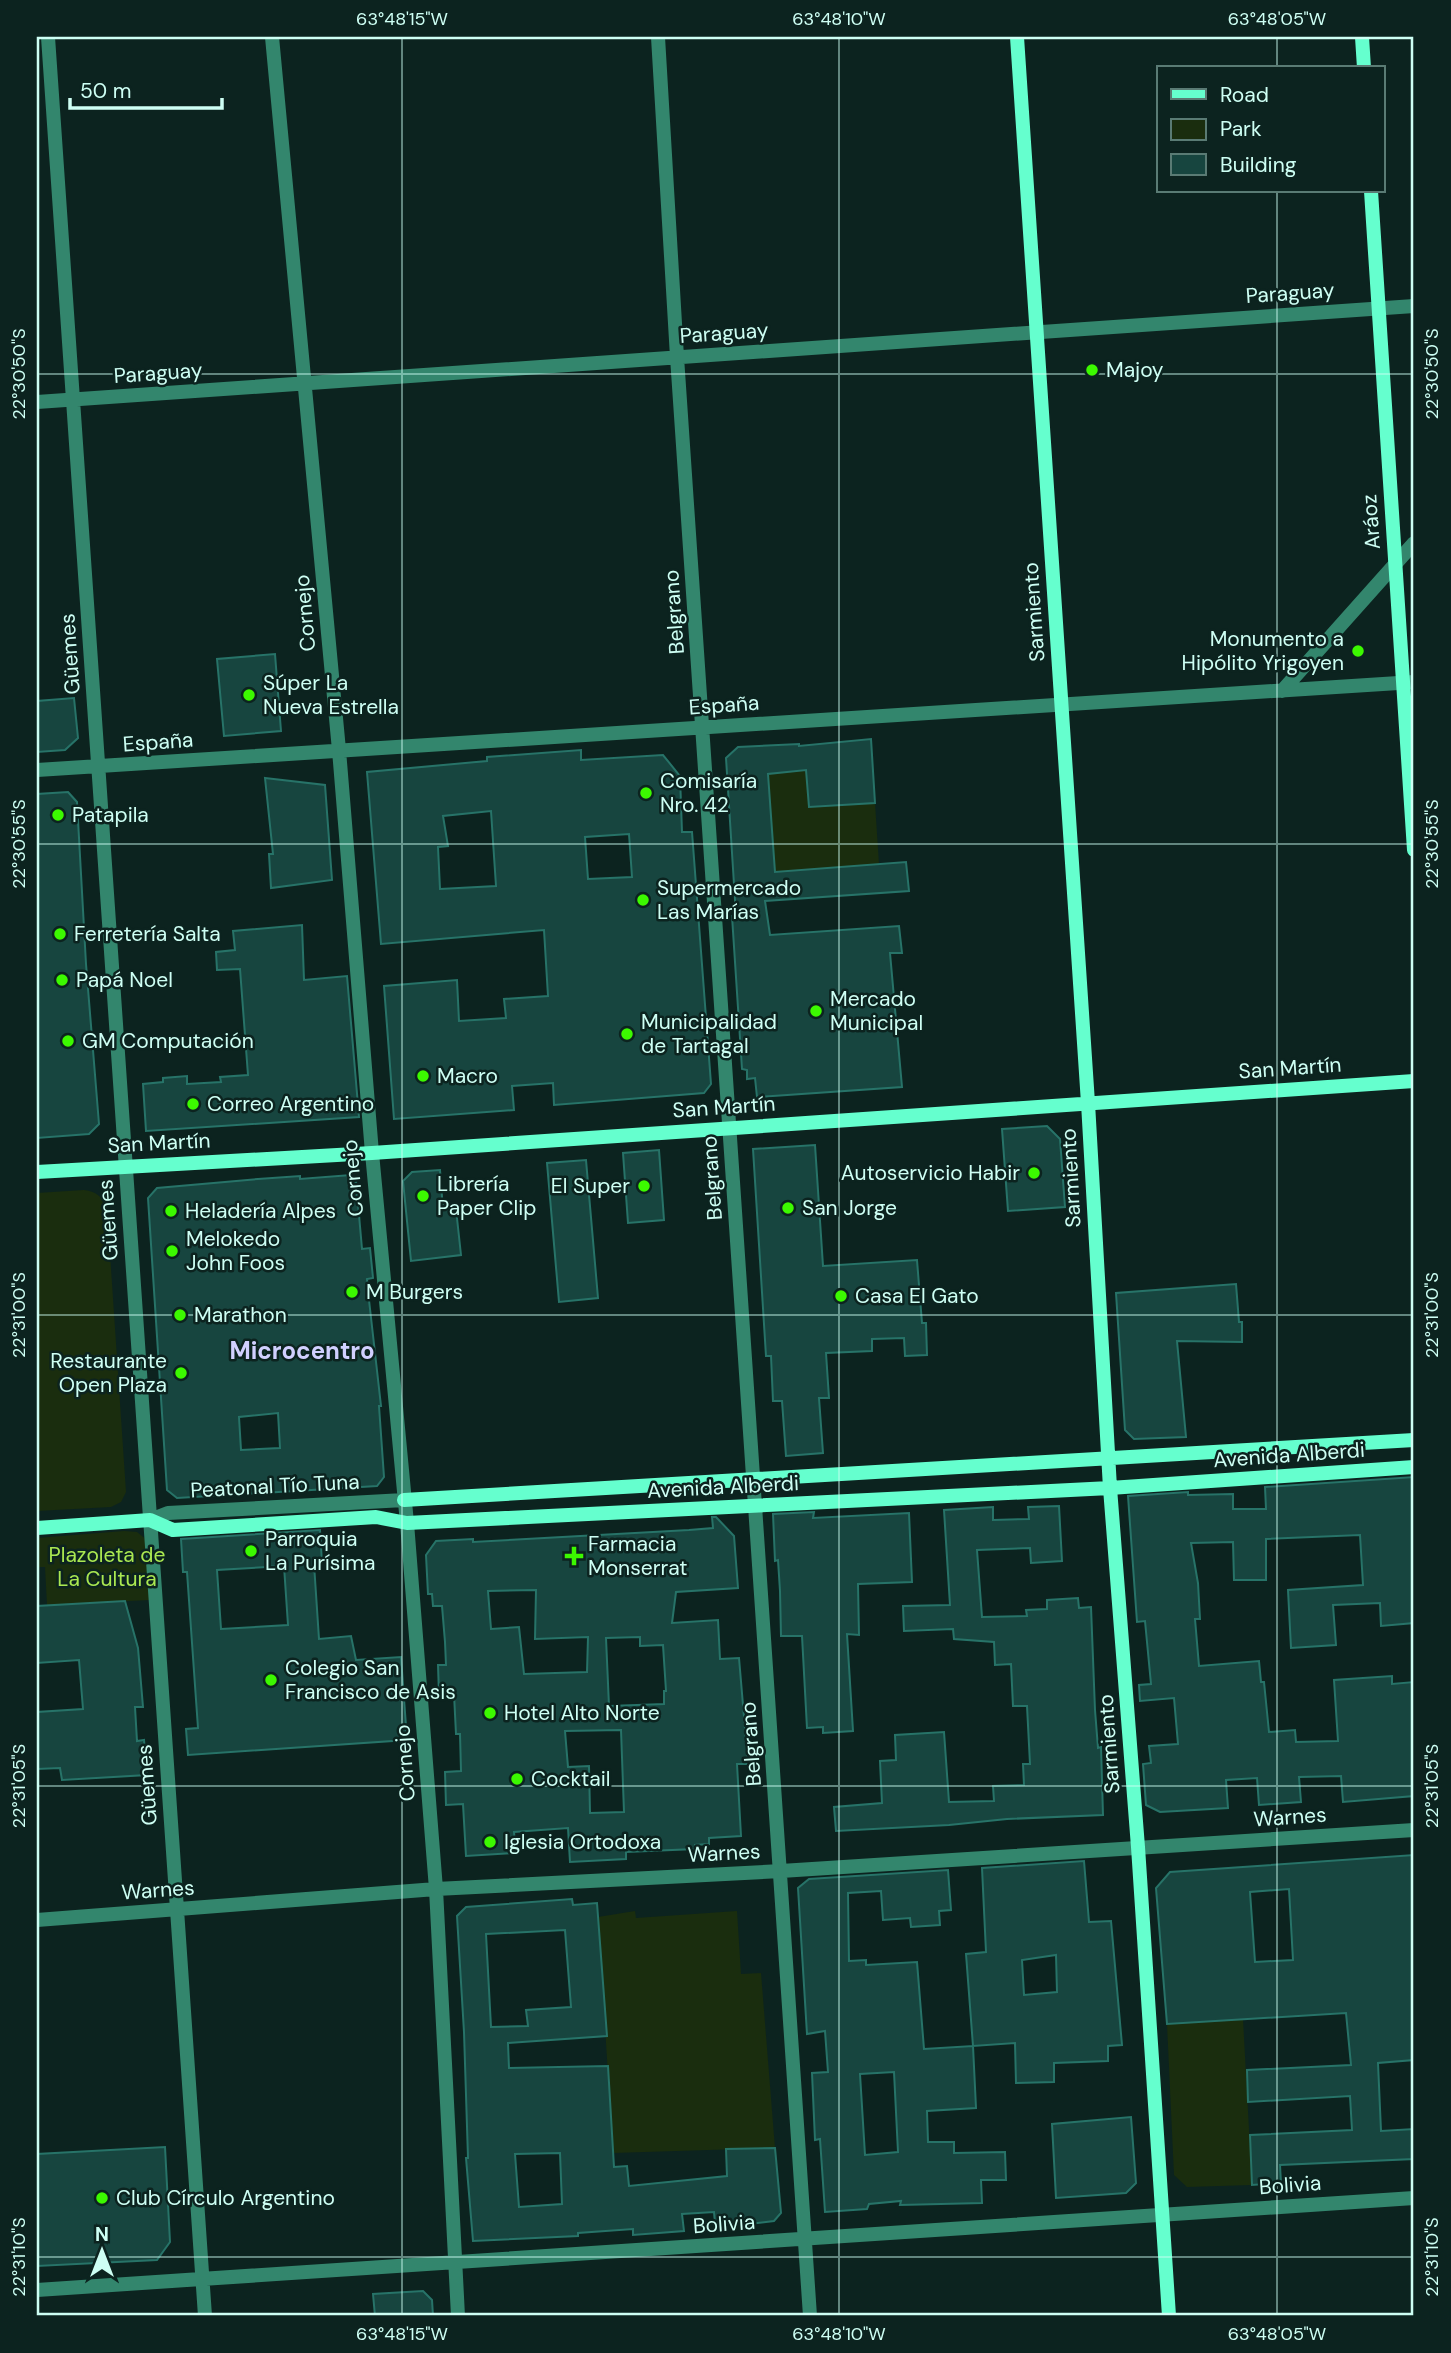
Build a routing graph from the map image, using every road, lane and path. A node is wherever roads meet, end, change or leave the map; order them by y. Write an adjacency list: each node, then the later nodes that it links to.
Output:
1 (48, 37): 13 (street, Güemes)
2 (272, 37): 12 (street, Cornejo)
3 (657, 37): 11 (street, Belgrano)
4 (1017, 37): 10 (street, Sarmiento)
5 (1362, 37): 6 (street)
6 (1364, 66)
7 (1371, 192): 9 (street, Aráoz)
8 (1414, 306): 9 (street, Paraguay)
9 (1379, 308): 10 (street, Paraguay); 16 (street, Aráoz)
10 (1036, 332): 11 (street, Paraguay); 19 (street, Sarmiento)
11 (677, 357): 12 (street, Paraguay); 20 (street, Belgrano)
12 (304, 384): 13 (street, Paraguay); 21 (street, Cornejo)
13 (73, 400): 14 (street, Paraguay); 22 (street, Güemes)
14 (37, 402)
15 (1414, 543): 16 (street)
16 (1395, 566): 17 (street, Aráoz); 18 (street)
17 (1408, 683): 18 (street, España); 24 (street, Aráoz)
18 (1282, 691): 19 (street, España)
19 (1061, 705): 20 (street, España); 26 (street, Sarmiento)
20 (703, 728): 21 (street, España); 27 (street, Belgrano)
21 (339, 750): 22 (street, España); 28 (street, Cornejo)
22 (98, 767): 23 (street, España); 29 (street, Güemes)
23 (37, 770)
24 (1414, 850)
25 (1414, 1081): 26 (street, San Martín)
26 (1088, 1103): 27 (street, San Martín); 32 (street, Sarmiento)
27 (730, 1128): 28 (street, San Martín); 34 (street, Belgrano)
28 (372, 1153): 29 (street, San Martín); 36 (street, Cornejo)
29 (126, 1166): 30 (street, San Martín); 38 (street, Güemes)
30 (37, 1172)
31 (1414, 1440): 32 (street, Avenida Alberdi)
32 (1108, 1458): 34 (street, Avenida Alberdi); 35 (street, Sarmiento)
33 (1414, 1467): 35 (street, Avenida Alberdi)
34 (753, 1479): 36 (street, Avenida Alberdi); 37 (street, Belgrano)
35 (1110, 1488): 37 (street, Avenida Alberdi); 42 (street, Sarmiento)
36 (404, 1500): 38 (street, Peatonal Tío Tuna); 39 (street, Cornejo)
37 (755, 1507): 39 (street, Avenida Alberdi); 43 (street, Belgrano)
38 (150, 1520): 39 (street, Avenida Alberdi); 40 (street, Avenida Alberdi); 45 (street, Güemes)
39 (407, 1523): 44 (street, Cornejo)
40 (37, 1528)
41 (1414, 1830): 42 (street, Warnes)
42 (1138, 1847): 43 (street, Warnes); 48 (street, Sarmiento)
43 (781, 1871): 44 (street, Warnes); 49 (street, Belgrano)
44 (436, 1889): 45 (street, Warnes); 50 (street, Cornejo)
45 (177, 1909): 46 (street, Warnes); 51 (street, Güemes)
46 (37, 1920)
47 (1414, 2198): 48 (street, Bolivia)
48 (1163, 2215): 49 (street, Bolivia); 56 (street, Sarmiento)
49 (805, 2239): 50 (street, Bolivia); 55 (street, Belgrano)
50 (456, 2263): 51 (street, Bolivia); 54 (street, Cornejo)
51 (202, 2280): 52 (street, Bolivia); 53 (street, Güemes)
52 (37, 2290)
53 (205, 2316)
54 (458, 2316)
55 (810, 2316)
56 (1169, 2316)

